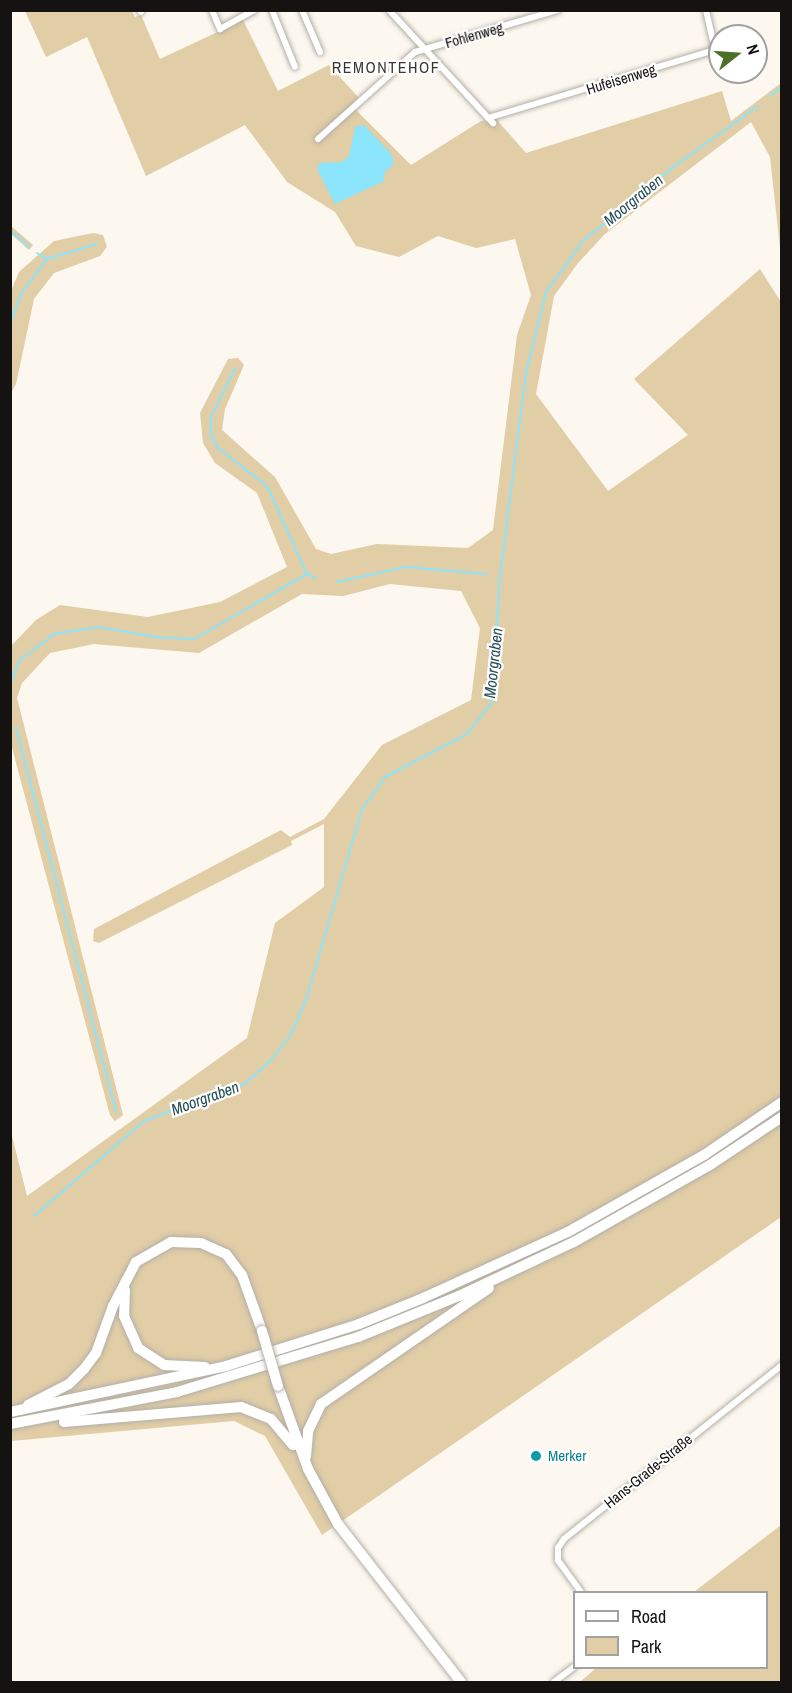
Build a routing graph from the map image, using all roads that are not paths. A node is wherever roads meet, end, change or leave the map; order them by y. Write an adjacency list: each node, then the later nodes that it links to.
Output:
1 (212, 10): 2 (street)
2 (254, 10)
3 (272, 10): 10 (street)
4 (302, 10): 9 (street)
5 (389, 10): 8 (street)
6 (558, 10): 8 (street, Fohlenweg)
7 (706, 10): 11 (street, Hufeisenweg)
8 (424, 49): 11 (street); 13 (street)
9 (320, 52)
10 (295, 67)
11 (488, 118): 12 (street)
12 (493, 123)
13 (318, 139)
14 (782, 1102): 19 (highway)
15 (782, 1117): 16 (highway)
16 (514, 1271): 21 (highway); 23 (highway)
17 (127, 1275): 19 (highway); 20 (highway); 23 (highway, bridge)
18 (782, 1365): 24 (street, Hans-Grade-Straße)
19 (226, 1366): 20 (highway)
20 (12, 1412)
21 (32, 1421): 22 (highway); 23 (highway)
22 (10, 1425)
23 (308, 1468): 26 (highway)
24 (580, 1591)
25 (573, 1668): 27 (street)
26 (462, 1683)
27 (554, 1683)

